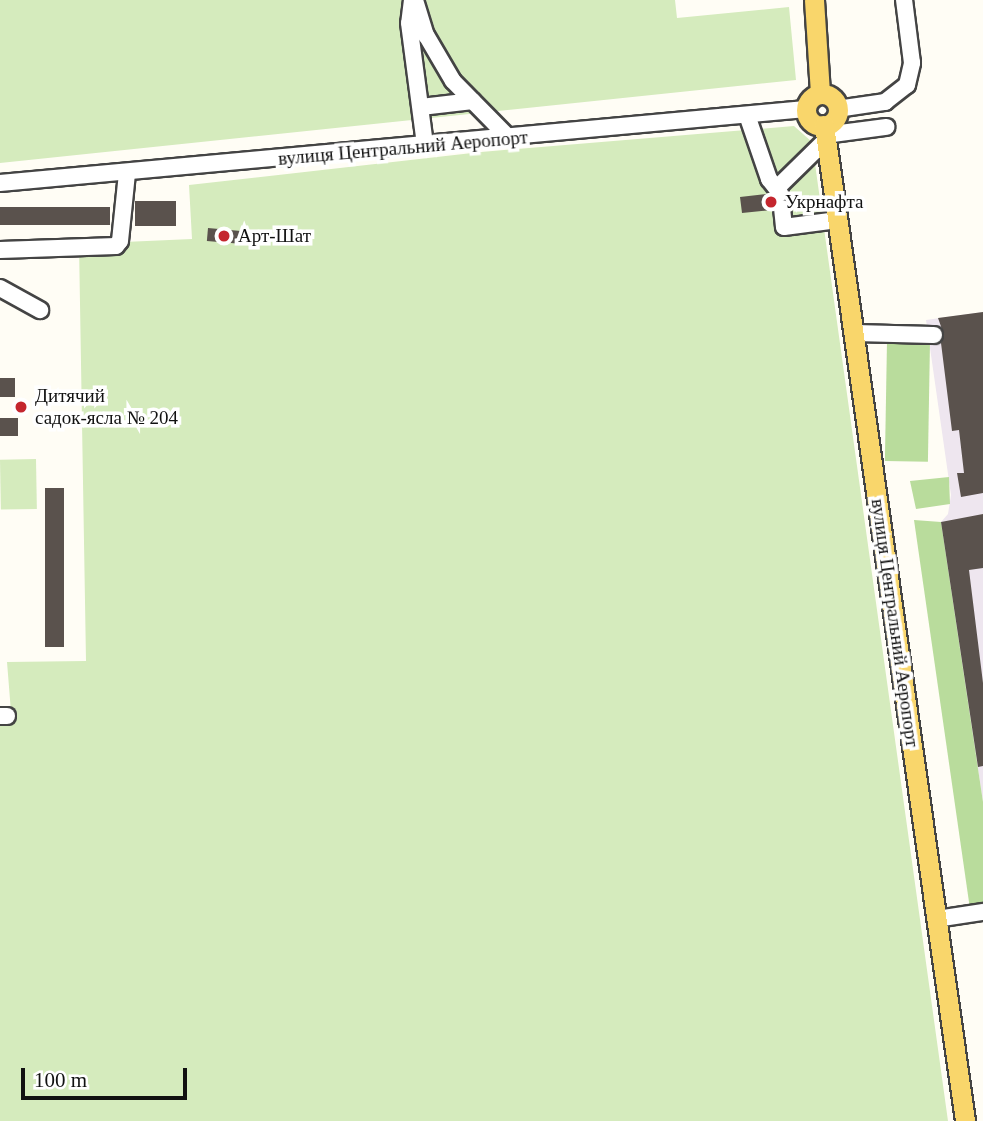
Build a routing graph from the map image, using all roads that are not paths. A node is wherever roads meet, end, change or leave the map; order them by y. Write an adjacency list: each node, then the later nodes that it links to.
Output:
1 (413, 0): 5 (street); 6 (street)
2 (814, 0): 4 (main road)
3 (904, 0): 8 (street)
4 (820, 94): 7 (main road); 8 (main road)
5 (473, 101): 6 (street); 12 (street)
6 (421, 107): 13 (street)
7 (806, 109): 9 (street, вулиця Центральний Аеропорт); 11 (main road)
8 (837, 109): 11 (main road)
9 (747, 115): 12 (street, вулиця Центральний Аеропорт); 16 (street)
10 (886, 127): 11 (street)
11 (825, 133): 16 (street); 17 (main road, вулиця Центральний Аеропорт)
12 (508, 137): 13 (street, вулиця Центральний Аеропорт)
13 (425, 145): 14 (street, вулиця Центральний Аеропорт)
14 (127, 173): 15 (street, вулиця Центральний Аеропорт); 18 (street)
15 (0, 183)
16 (780, 196): 17 (street)
17 (838, 220): 21 (main road, вулиця Центральний Аеропорт)
18 (0, 250)
19 (0, 288): 20 (street)
20 (40, 310)
21 (854, 333): 22 (street); 24 (main road, вулиця Центральний Аеропорт)
22 (934, 335)
23 (983, 912): 24 (street)
24 (937, 919): 25 (main road, вулиця Центральний Аеропорт)
25 (965, 1121)

